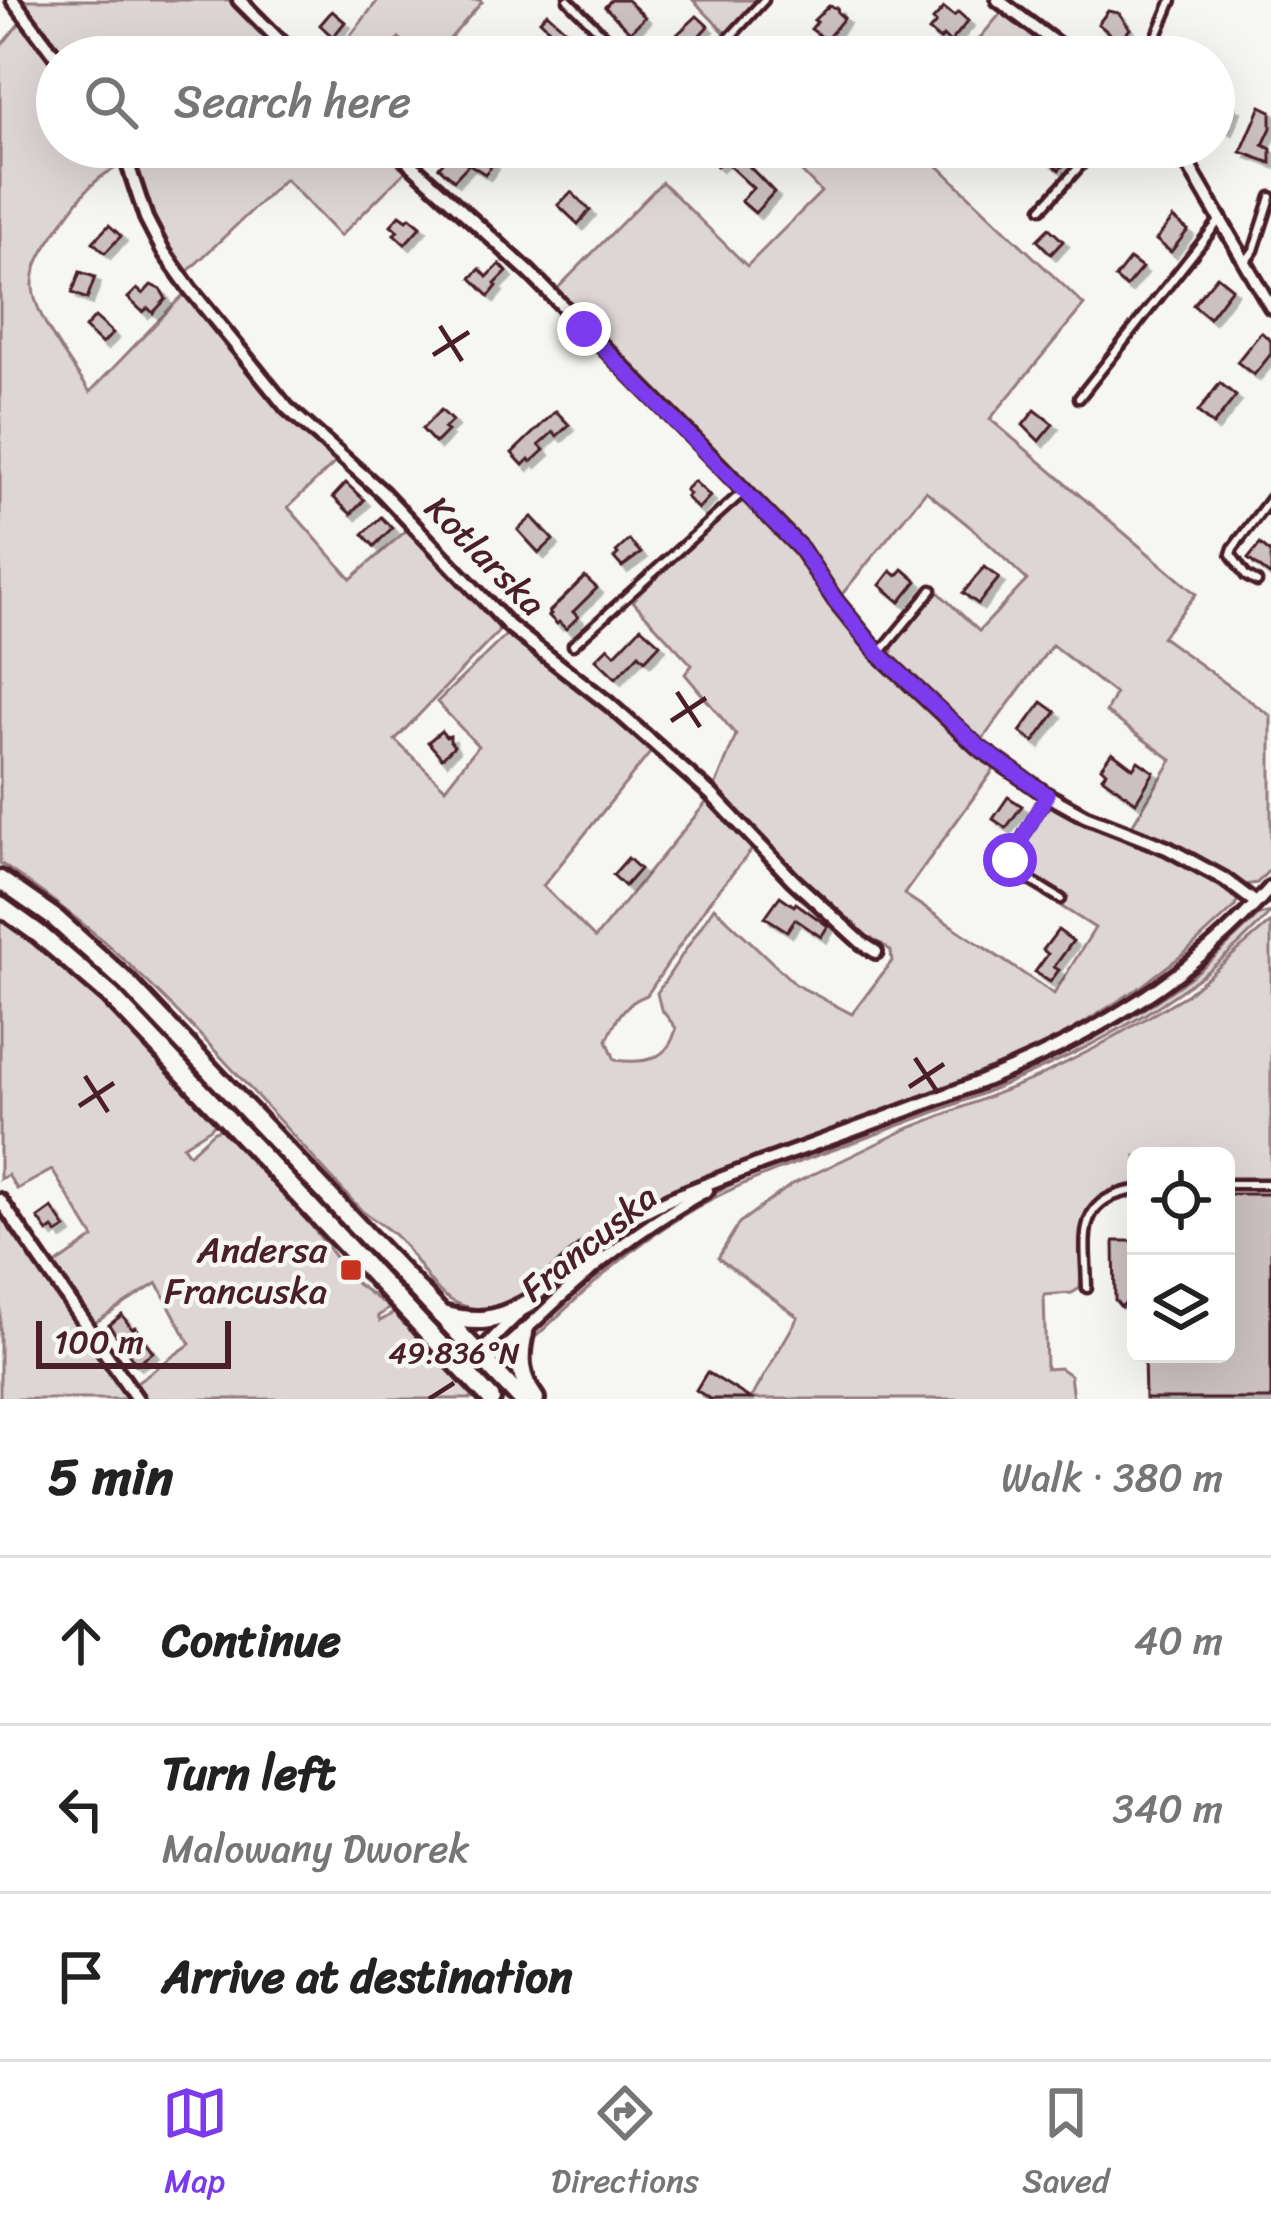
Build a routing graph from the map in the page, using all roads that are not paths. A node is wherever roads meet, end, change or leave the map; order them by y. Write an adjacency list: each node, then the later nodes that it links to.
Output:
1 (14, 0): 7 (street)
2 (239, 0): 8 (street)
3 (568, 0): 9 (lane)
4 (764, 0): 10 (lane)
5 (998, 0): 11 (street)
6 (1172, 0): 12 (lane)
7 (41, 36)
8 (275, 36)
9 (604, 36)
10 (731, 36)
11 (1045, 36)
12 (1157, 36)
13 (129, 168): 34 (street, Kotlarska)
14 (415, 168): 23 (street)
15 (1078, 168): 18 (lane)
16 (1190, 168): 19 (street)
17 (1271, 197): 20 (lane)
18 (1042, 208)
19 (1219, 221): 20 (street); 22 (lane)
20 (1243, 263): 21 (street)
21 (1271, 307)
22 (1078, 398)
23 (745, 491): 27 (lane); 28 (street)
24 (1271, 498): 25 (lane)
25 (1257, 582)
26 (932, 590): 28 (lane)
27 (573, 645)
28 (879, 654): 29 (street)
29 (1047, 795): 31 (street); 32 (lane)
30 (0, 880): 35 (main road)
31 (1266, 895): 37 (street, Francuska)
32 (1061, 899)
33 (0, 906): 36 (main road)
34 (876, 952)
35 (287, 1151): 36 (main road); 44 (main road)
36 (272, 1166): 47 (main road)
37 (740, 1172): 43 (street, Francuska); 45 (street, Francuska)
38 (1235, 1184): 39 (lane)
39 (1271, 1184)
40 (1127, 1191): 42 (lane)
41 (0, 1200): 48 (street)
42 (1087, 1288)
43 (529, 1303): 44 (main road); 46 (street, Francuska)
44 (441, 1315): 46 (main road)
45 (524, 1333): 46 (street, Francuska); 51 (main road)
46 (481, 1359): 47 (street, Francuska); 50 (main road)
47 (468, 1374): 49 (main road)
48 (137, 1399)
49 (491, 1399)
50 (521, 1399)
51 (535, 1399)

